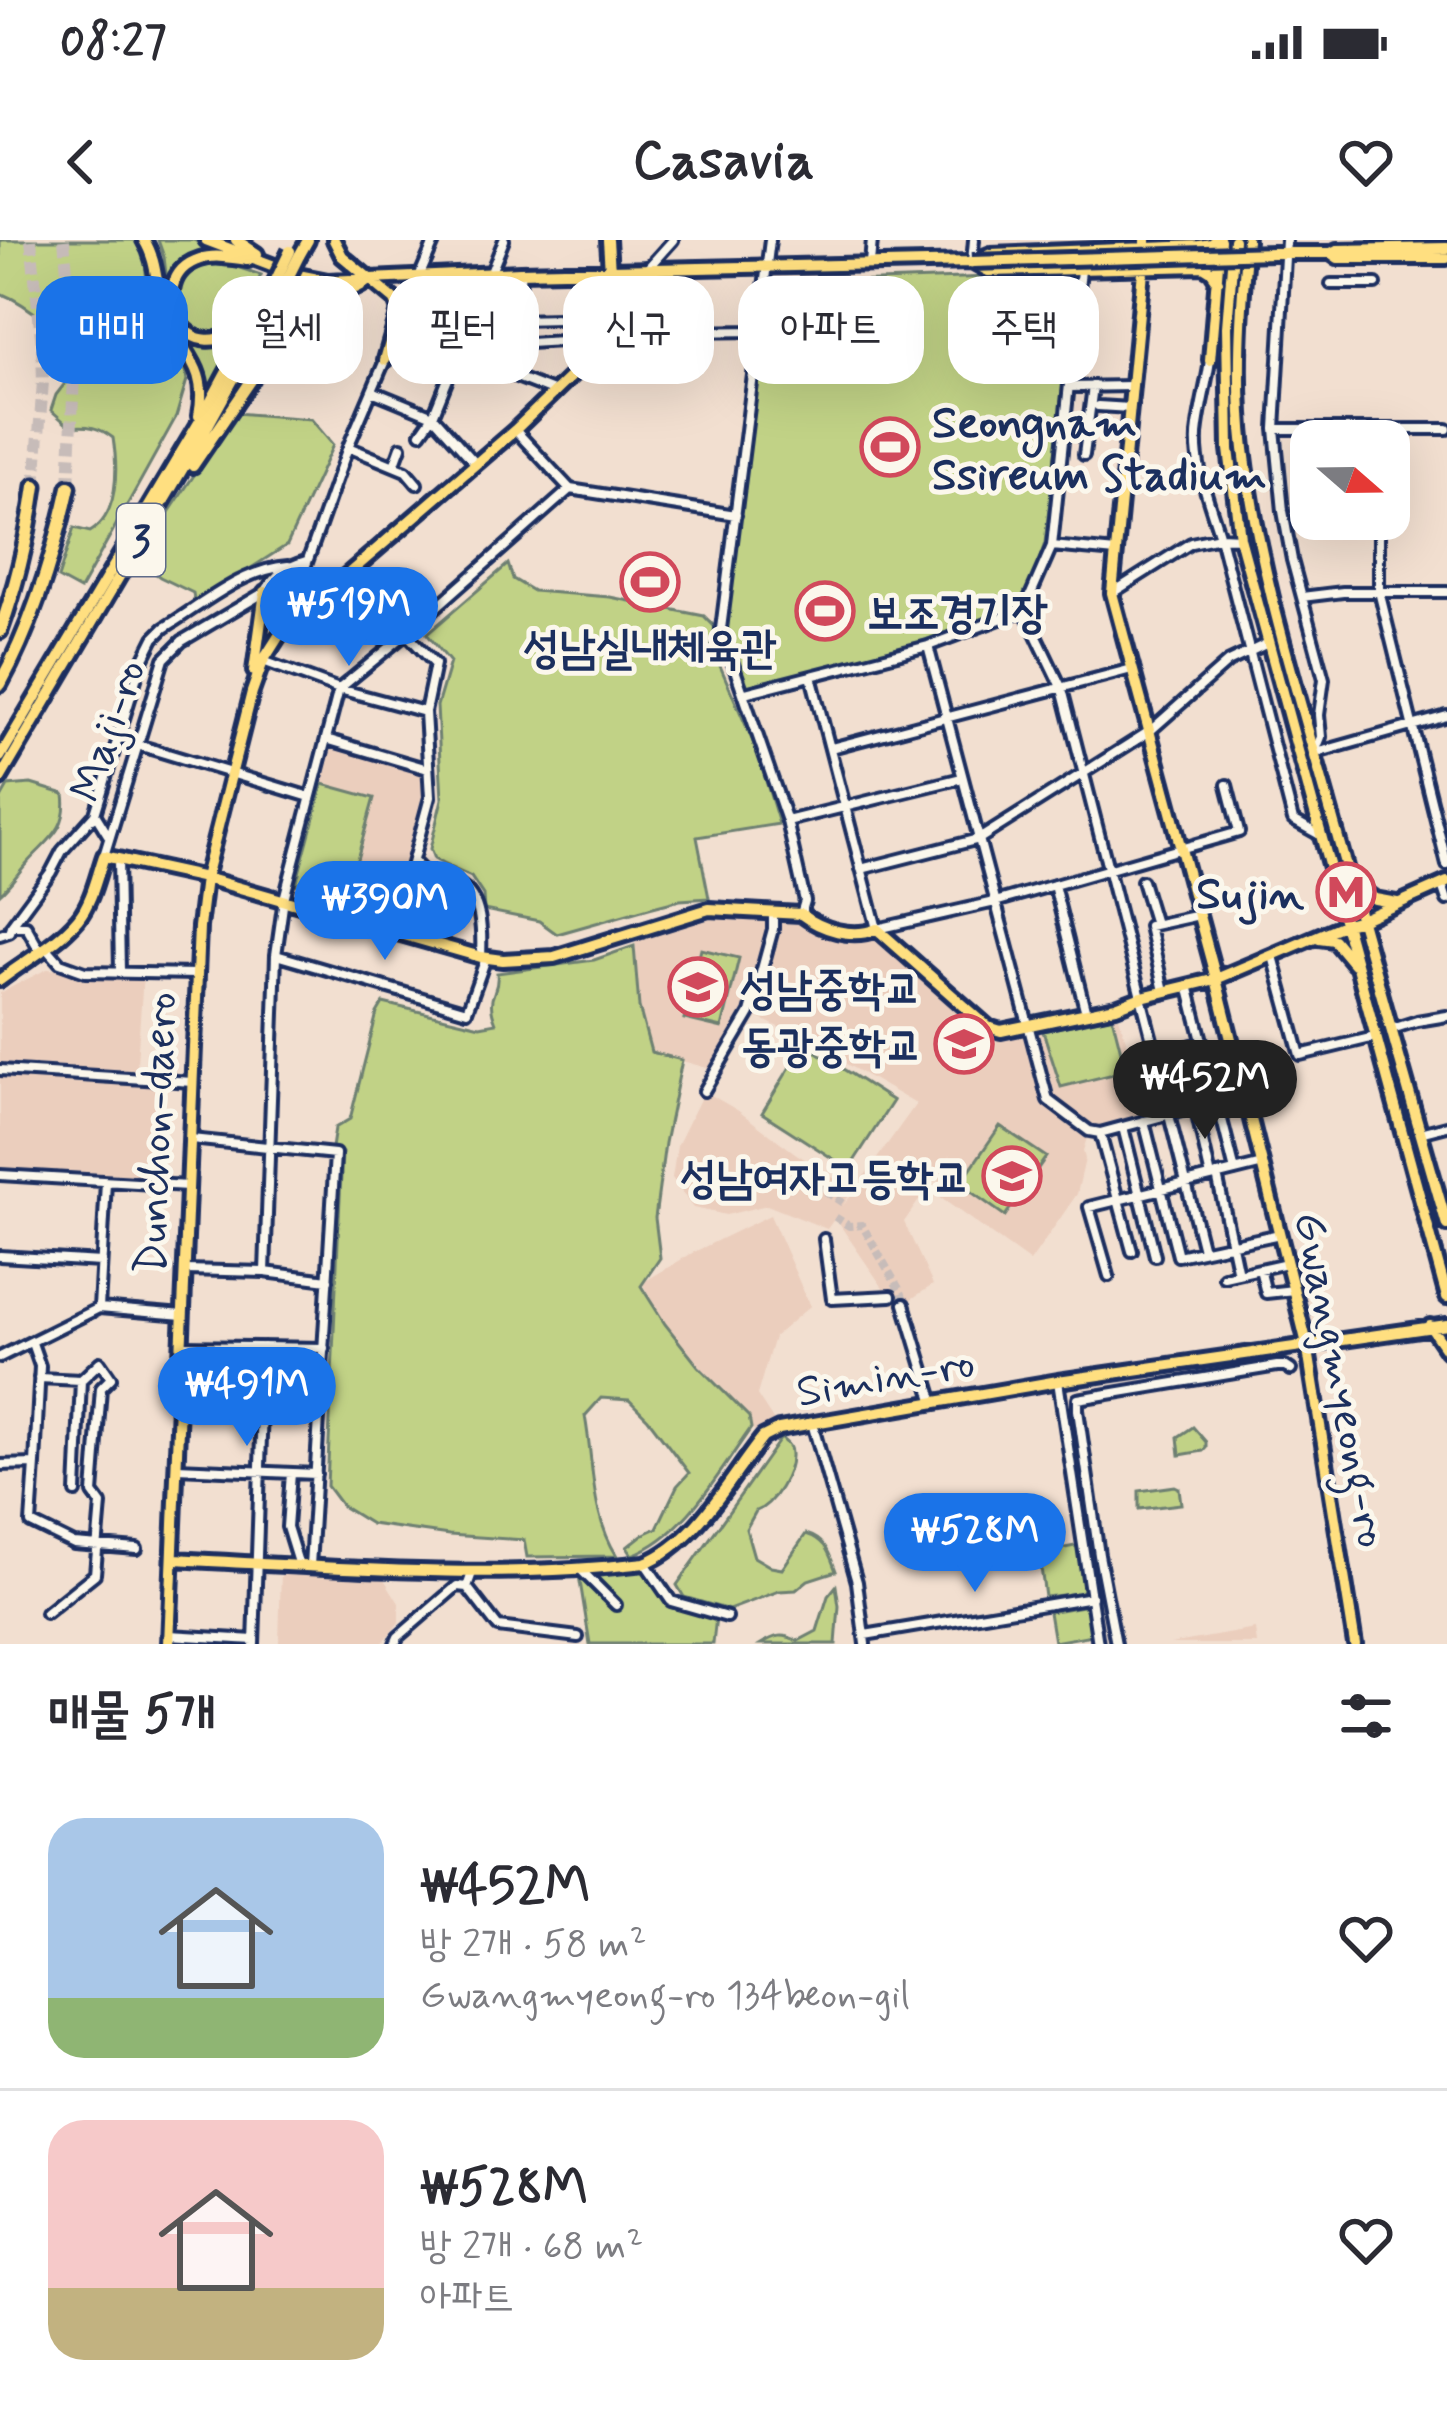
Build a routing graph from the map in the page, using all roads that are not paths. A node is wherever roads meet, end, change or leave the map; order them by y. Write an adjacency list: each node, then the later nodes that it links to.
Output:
1 (144, 240): 68 (main road)
2 (206, 240): 25 (main road)
3 (236, 240): 25 (main road)
4 (308, 240): 19 (main road, 3)
5 (334, 240): 42 (main road)
6 (435, 240): 36 (street)
7 (504, 240): 34 (street)
8 (608, 240): 31 (main road, Dunchon-daero)
9 (657, 240): 22 (street)
10 (674, 240): 22 (street)
11 (770, 240): 28 (street)
12 (872, 240): 27 (street)
13 (974, 240): 26 (street)
14 (1218, 240): 17 (main road); 43 (main road)
15 (1234, 240): 80 (main road)
16 (1247, 240): 122 (main road)
17 (1145, 243): 18 (main road); 29 (main road, Gwangmyeong-ro)
18 (1085, 246): 26 (main road)
19 (294, 247): 35 (main road, 3, bridge)
20 (1447, 248): 23 (main road)
21 (1281, 249): 23 (main road); 26 (main road, bridge); 64 (street)
22 (660, 254): 32 (street)
23 (1330, 254): 24 (main road)
24 (1447, 258)
25 (269, 262): 42 (main road); 46 (main road)
26 (972, 262): 27 (main road); 30 (main road)
27 (870, 263): 28 (main road)
28 (768, 267): 32 (main road); 40 (street)
29 (1143, 268): 30 (main road); 43 (main road); 58 (main road, Gwangmyeong-ro)
30 (1081, 270): 56 (street)
31 (610, 271): 32 (main road); 33 (main road); 39 (main road, Dunchon-daero)
32 (646, 271)
33 (520, 272): 34 (main road); 38 (street)
34 (489, 274): 37 (main road)
35 (282, 276)
36 (419, 276)
37 (454, 276)
38 (520, 276)
39 (609, 276)
40 (767, 276)
41 (387, 279): 42 (main road)
42 (369, 280): 48 (main road); 95 (main road)
43 (1217, 281): 49 (main road)
44 (1331, 284): 45 (street)
45 (1376, 284)
46 (212, 340)
47 (387, 355): 48 (street)
48 (385, 360): 59 (street)
49 (1210, 360): 79 (street)
50 (221, 384): 68 (main road, 3)
51 (232, 384): 95 (main road, 3)
52 (445, 384): 63 (street)
53 (537, 384): 60 (street)
54 (563, 384): 60 (main road, Dunchon-daero)
55 (753, 384): 78 (street)
56 (1069, 386): 57 (street); 82 (street)
57 (1093, 386): 58 (street); 71 (street)
58 (1132, 386): 62 (main road, Gwangmyeong-ro)
59 (372, 391): 63 (street); 69 (street)
60 (555, 392): 66 (main road, Dunchon-daero)
61 (1098, 406): 62 (street)
62 (1130, 408): 83 (main road, Gwangmyeong-ro)
63 (433, 416): 67 (street); 72 (street)
64 (1275, 429): 65 (street); 93 (street)
65 (1447, 429)
66 (515, 430): 72 (main road, Dunchon-daero); 77 (street)
67 (421, 433)
68 (189, 439): 121 (main road, 3)
69 (348, 447): 73 (street); 85 (street)
70 (401, 447): 73 (street)
71 (1084, 455)
72 (476, 464): 87 (main road, Dunchon-daero)
73 (394, 466): 74 (street)
74 (417, 484)
75 (34, 486): 97 (highway)
76 (70, 487): 106 (highway, 3)
77 (570, 489): 78 (street); 99 (street)
78 (736, 514): 111 (street)
79 (1220, 537): 80 (street); 92 (street); 102 (street)
80 (1240, 538): 100 (main road)
81 (1378, 540): 89 (street)
82 (1052, 546): 83 (street); 96 (street)
83 (1116, 552): 92 (main road, Gwangmyeong-ro)
84 (288, 566): 85 (street); 86 (street); 90 (street, Maji-ro)
85 (305, 566): 88 (main road); 94 (street)
86 (255, 573): 90 (street); 107 (street)
87 (350, 574): 88 (main road, Dunchon-daero); 99 (street)
88 (338, 585): 98 (main road, Dunchon-daero)
89 (1378, 591): 91 (street); 93 (street); 116 (street)
90 (266, 592): 94 (street); 110 (main road); 112 (street, Maji-ro)
91 (1447, 592)
92 (1112, 593): 104 (main road, Gwangmyeong-ro)
93 (1302, 597): 122 (street)
94 (292, 601): 98 (street)
95 (101, 609): 127 (main road, 3)
96 (1024, 610): 101 (street); 109 (street)
97 (0, 632)
98 (282, 632): 103 (main road, Dunchon-daero)
99 (406, 634): 108 (street); 113 (street)
100 (1269, 642): 102 (street); 134 (main road)
101 (928, 646): 105 (street); 115 (street)
102 (1249, 652): 117 (street); 134 (street)
103 (263, 661): 108 (street); 110 (main road, Dunchon-daero)
104 (1132, 669): 109 (street); 117 (main road, Gwangmyeong-ro)
105 (811, 676): 111 (street); 120 (street)
106 (0, 684)
107 (134, 688): 112 (street); 131 (street)
108 (339, 689): 113 (street); 118 (street)
109 (1062, 689): 115 (street); 125 (street)
110 (252, 692): 124 (main road, Dunchon-daero)
111 (745, 693): 132 (street)
112 (153, 694): 119 (street, Maji-ro)
113 (425, 712): 123 (street)
114 (1447, 716): 116 (street)
115 (948, 717): 120 (street); 126 (street)
116 (1412, 726): 122 (street); 140 (street)
117 (1150, 731): 125 (street); 136 (main road, Gwangmyeong-ro)
118 (326, 739): 123 (street); 129 (street)
119 (138, 745): 124 (street); 133 (street, Maji-ro)
120 (831, 748): 130 (street)
121 (2, 751)
122 (1314, 753): 145 (main road)
123 (428, 770): 139 (street)
124 (232, 772): 129 (street); 143 (main road, Dunchon-daero)
125 (1084, 774): 135 (street); 142 (street)
126 (962, 778): 130 (street); 135 (street)
127 (0, 779)
128 (1227, 785): 136 (street)
129 (310, 797): 148 (street)
130 (847, 808): 132 (street); 141 (street)
131 (95, 814): 133 (street); 158 (street)
132 (788, 821): 153 (street)
133 (108, 835): 137 (street, Maji-ro)
134 (1321, 836): 157 (main road)
135 (979, 839): 141 (street); 150 (street)
136 (1181, 850): 142 (street); 154 (main road, Gwangmyeong-ro)
137 (104, 856): 138 (main road, Maji-ro); 163 (main road, Maji-ro)
138 (118, 859): 143 (main road, Maji-ro); 168 (street)
139 (414, 861): 160 (street); 166 (street)
140 (1447, 865)
141 (861, 869): 159 (street)
142 (1108, 871): 147 (street); 174 (street)
143 (206, 878): 148 (main road, Maji-ro); 169 (main road, Dunchon-daero)
144 (1142, 881): 156 (street)
145 (1350, 881): 151 (main road); 155 (main road)
146 (1445, 883): 149 (street); 151 (main road)
147 (1054, 885): 150 (street); 175 (street)
148 (284, 899): 160 (main road, Maji-ro); 164 (street)
149 (1447, 900)
150 (994, 902): 159 (street); 177 (street)
151 (1401, 904): 155 (main road)
152 (773, 913): 153 (main road, Maji-ro); 166 (main road, Maji-ro); 183 (street)
153 (801, 914): 159 (main road, Maji-ro)
154 (1199, 915): 156 (street); 170 (main road, Gwangmyeong-ro)
155 (1361, 920): 157 (main road); 178 (main road)
156 (1155, 924): 173 (street)
157 (1346, 924): 162 (main road); 167 (main road)
158 (11, 926): 161 (street); 163 (street)
159 (877, 928): 177 (main road)
160 (394, 930): 166 (main road, Maji-ro)
161 (0, 935)
162 (1316, 938): 165 (main road); 167 (main road)
163 (43, 949): 168 (street); 171 (main road, Maji-ro)
164 (276, 955): 166 (street); 194 (street)
165 (1273, 956): 170 (main road); 179 (street)
166 (483, 957)
167 (1358, 970): 179 (main road)
168 (120, 972): 169 (street)
169 (197, 974): 182 (main road, Dunchon-daero)
170 (1216, 979): 172 (main road); 184 (main road, Gwangmyeong-ro)
171 (0, 980)
172 (1188, 985): 173 (main road); 180 (street)
173 (1164, 991): 174 (main road)
174 (1142, 997): 175 (main road); 187 (street)
175 (1086, 1013): 177 (main road)
176 (1447, 1016): 178 (street)
177 (1028, 1024): 191 (street)
178 (1392, 1029): 192 (main road)
179 (1375, 1036): 224 (main road)
180 (1203, 1042): 185 (street); 186 (street)
181 (0, 1070): 182 (street)
182 (193, 1082): 193 (main road, Dunchon-daero)
183 (704, 1091)
184 (1246, 1094): 185 (street); 195 (main road, Gwangmyeong-ro)
185 (1218, 1102): 186 (street); 196 (street)
186 (1196, 1109): 187 (street); 198 (street)
187 (1170, 1115): 188 (street); 200 (street)
188 (1144, 1121): 190 (street); 202 (street)
189 (1447, 1126): 192 (street)
190 (1123, 1127): 191 (street); 203 (street)
191 (1100, 1133): 204 (street)
192 (1420, 1133): 205 (main road)
193 (190, 1139): 194 (street); 201 (main road, Dunchon-daero)
194 (270, 1145): 217 (street); 221 (street)
195 (1263, 1164): 196 (street); 206 (main road, Gwangmyeong-ro)
196 (1235, 1171): 198 (street)
197 (0, 1175): 199 (street)
198 (1214, 1176): 200 (street); 208 (street)
199 (106, 1182): 201 (street); 213 (street)
200 (1186, 1183): 202 (street); 209 (street)
201 (188, 1186): 216 (main road, Dunchon-daero)
202 (1161, 1189): 203 (street); 209 (street)
203 (1138, 1194): 204 (street); 212 (street)
204 (1117, 1199): 210 (street); 219 (street)
205 (1447, 1225)
206 (1280, 1234): 208 (street); 214 (main road, Gwangmyeong-ro)
207 (824, 1239): 223 (street)
208 (1232, 1244): 209 (street); 218 (street)
209 (1203, 1250)
210 (1132, 1251)
211 (0, 1256): 213 (street)
212 (1155, 1256)
213 (101, 1262): 226 (street)
214 (1287, 1263): 215 (street); 222 (main road, Gwangmyeong-ro)
215 (1260, 1269): 218 (street); 222 (street)
216 (185, 1270): 217 (street); 227 (main road, Dunchon-daero)
217 (265, 1272): 221 (street)
218 (1238, 1274): 220 (street)
219 (1109, 1276)
220 (1224, 1276)
221 (328, 1280): 234 (street)
222 (1294, 1290): 231 (main road, Gwangmyeong-ro)
223 (891, 1296)
224 (1447, 1297)
225 (904, 1304): 241 (street)
226 (99, 1308): 227 (street); 230 (street)
227 (183, 1315): 232 (main road, Dunchon-daero)
228 (1447, 1325): 229 (main road, Simin-ro)
229 (1430, 1326): 231 (main road, Simin-ro); 235 (main road)
230 (32, 1343): 236 (street); 238 (street)
231 (1307, 1344): 240 (main road, Simin-ro); 272 (main road, Gwangmyeong-ro)
232 (182, 1346): 233 (street); 247 (main road, Dunchon-daero)
233 (264, 1347): 234 (street); 248 (street)
234 (324, 1348): 250 (street)
235 (1446, 1352)
236 (0, 1358)
237 (1291, 1370): 271 (street)
238 (40, 1378): 239 (street); 245 (street)
239 (81, 1380): 243 (street); 244 (street)
240 (1058, 1381): 241 (main road, Simin-ro); 261 (street)
241 (934, 1403): 242 (main road, Simin-ro)
242 (812, 1422): 256 (main road, Simin-ro); 266 (street)
243 (78, 1457): 244 (street); 251 (street)
244 (97, 1458): 252 (street)
245 (35, 1464): 246 (street); 252 (street)
246 (0, 1465)
247 (177, 1468): 248 (street); 254 (main road, Dunchon-daero)
248 (260, 1471): 249 (street); 255 (street)
249 (291, 1472): 250 (street); 257 (street)
250 (316, 1474): 257 (street)
251 (76, 1492)
252 (99, 1546): 253 (street); 263 (street)
253 (137, 1549)
254 (173, 1558): 255 (main road); 267 (main road, Dunchon-daero)
255 (257, 1563): 257 (main road); 268 (street)
256 (645, 1563): 258 (main road); 264 (street)
257 (305, 1566): 259 (main road)
258 (580, 1569): 259 (main road); 262 (street)
259 (472, 1574): 260 (street)
260 (467, 1587): 265 (street); 269 (street)
261 (1092, 1598): 266 (street); 270 (street)
262 (616, 1605)
263 (46, 1613)
264 (727, 1617)
265 (578, 1637)
266 (865, 1639)
267 (169, 1640): 268 (street)
268 (254, 1642)
269 (395, 1644)
270 (1098, 1644)
271 (1116, 1644)
272 (1354, 1644)

